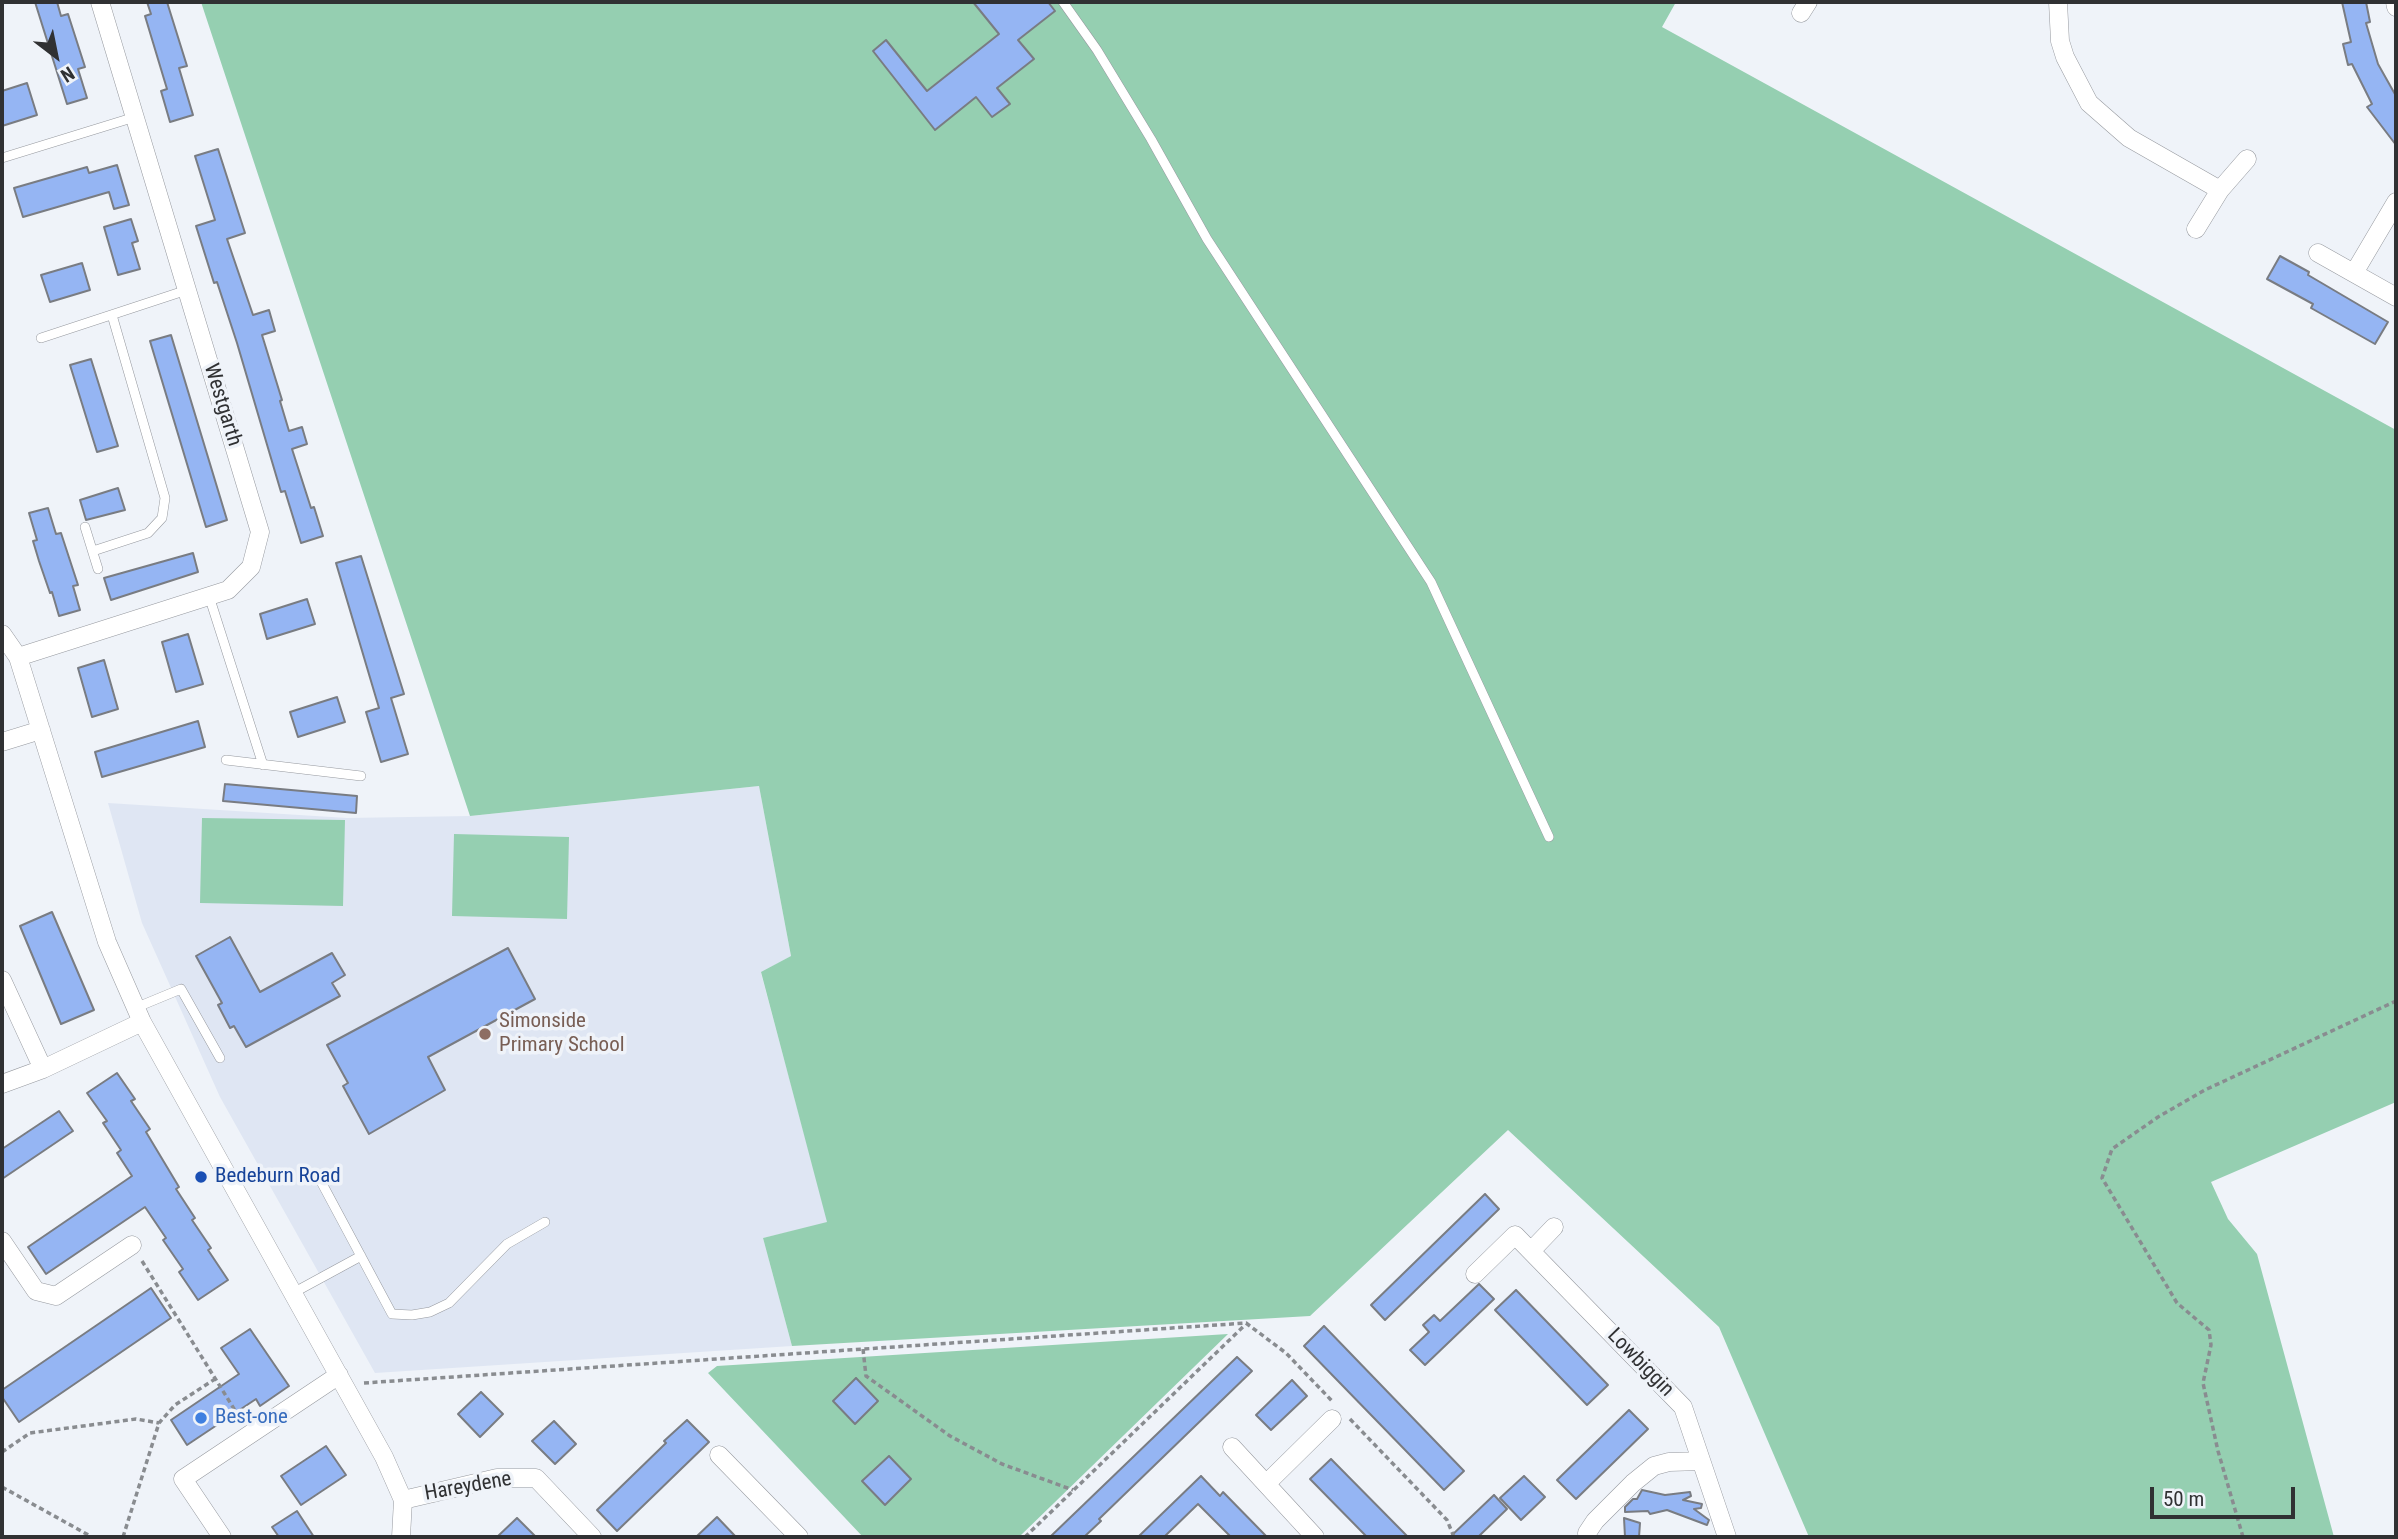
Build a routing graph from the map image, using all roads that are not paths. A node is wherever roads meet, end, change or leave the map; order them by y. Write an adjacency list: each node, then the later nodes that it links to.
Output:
1 (100, 2): 4 (street, Westgarth)
2 (1063, 2): 27 (lane)
3 (2058, 2): 7 (street)
4 (135, 117): 5 (lane); 12 (street, Westgarth)
5 (2, 158)
6 (2247, 159): 7 (street)
7 (2220, 190): 9 (street)
8 (2396, 202): 11 (street)
9 (2196, 229)
10 (2318, 253): 11 (street)
11 (2354, 273): 13 (street)
12 (187, 290): 14 (lane); 19 (street, Westgarth)
13 (2396, 297)
14 (112, 315): 15 (lane); 17 (lane)
15 (41, 338)
16 (85, 527): 17 (lane)
17 (93, 551): 18 (lane)
18 (98, 569)
19 (209, 596): 21 (street, Westgarth); 25 (lane)
20 (2, 634): 21 (street)
21 (18, 657): 22 (street)
22 (41, 730): 23 (street); 29 (street)
23 (2, 742)
24 (226, 760): 25 (lane)
25 (263, 765): 26 (lane)
26 (361, 776)
27 (1549, 837)
28 (2, 980): 31 (street)
29 (139, 1015): 30 (lane); 31 (street); 41 (street)
30 (220, 1058)
31 (43, 1069): 32 (street)
32 (2, 1084)
33 (317, 1174): 39 (lane)
34 (545, 1222): 39 (lane)
35 (1554, 1227): 38 (street)
36 (2, 1241): 37 (street)
37 (132, 1245)
38 (1531, 1251): 40 (street, Lowbiggin); 46 (street, Lowbiggin)
39 (361, 1256): 41 (lane)
40 (1475, 1275)
41 (293, 1293): 42 (street)
42 (338, 1375): 48 (street); 49 (street)
43 (1332, 1419): 47 (street)
44 (1232, 1447): 47 (street)
45 (719, 1455): 52 (street)
46 (1701, 1461): 54 (street); 55 (street, Lowbiggin)
47 (1266, 1484): 53 (street)
48 (403, 1500): 50 (street); 51 (street, Hareydene)
49 (222, 1537)
50 (401, 1537)
51 (592, 1537)
52 (799, 1537)
53 (1315, 1537)
54 (1588, 1537)
55 (1727, 1537)

